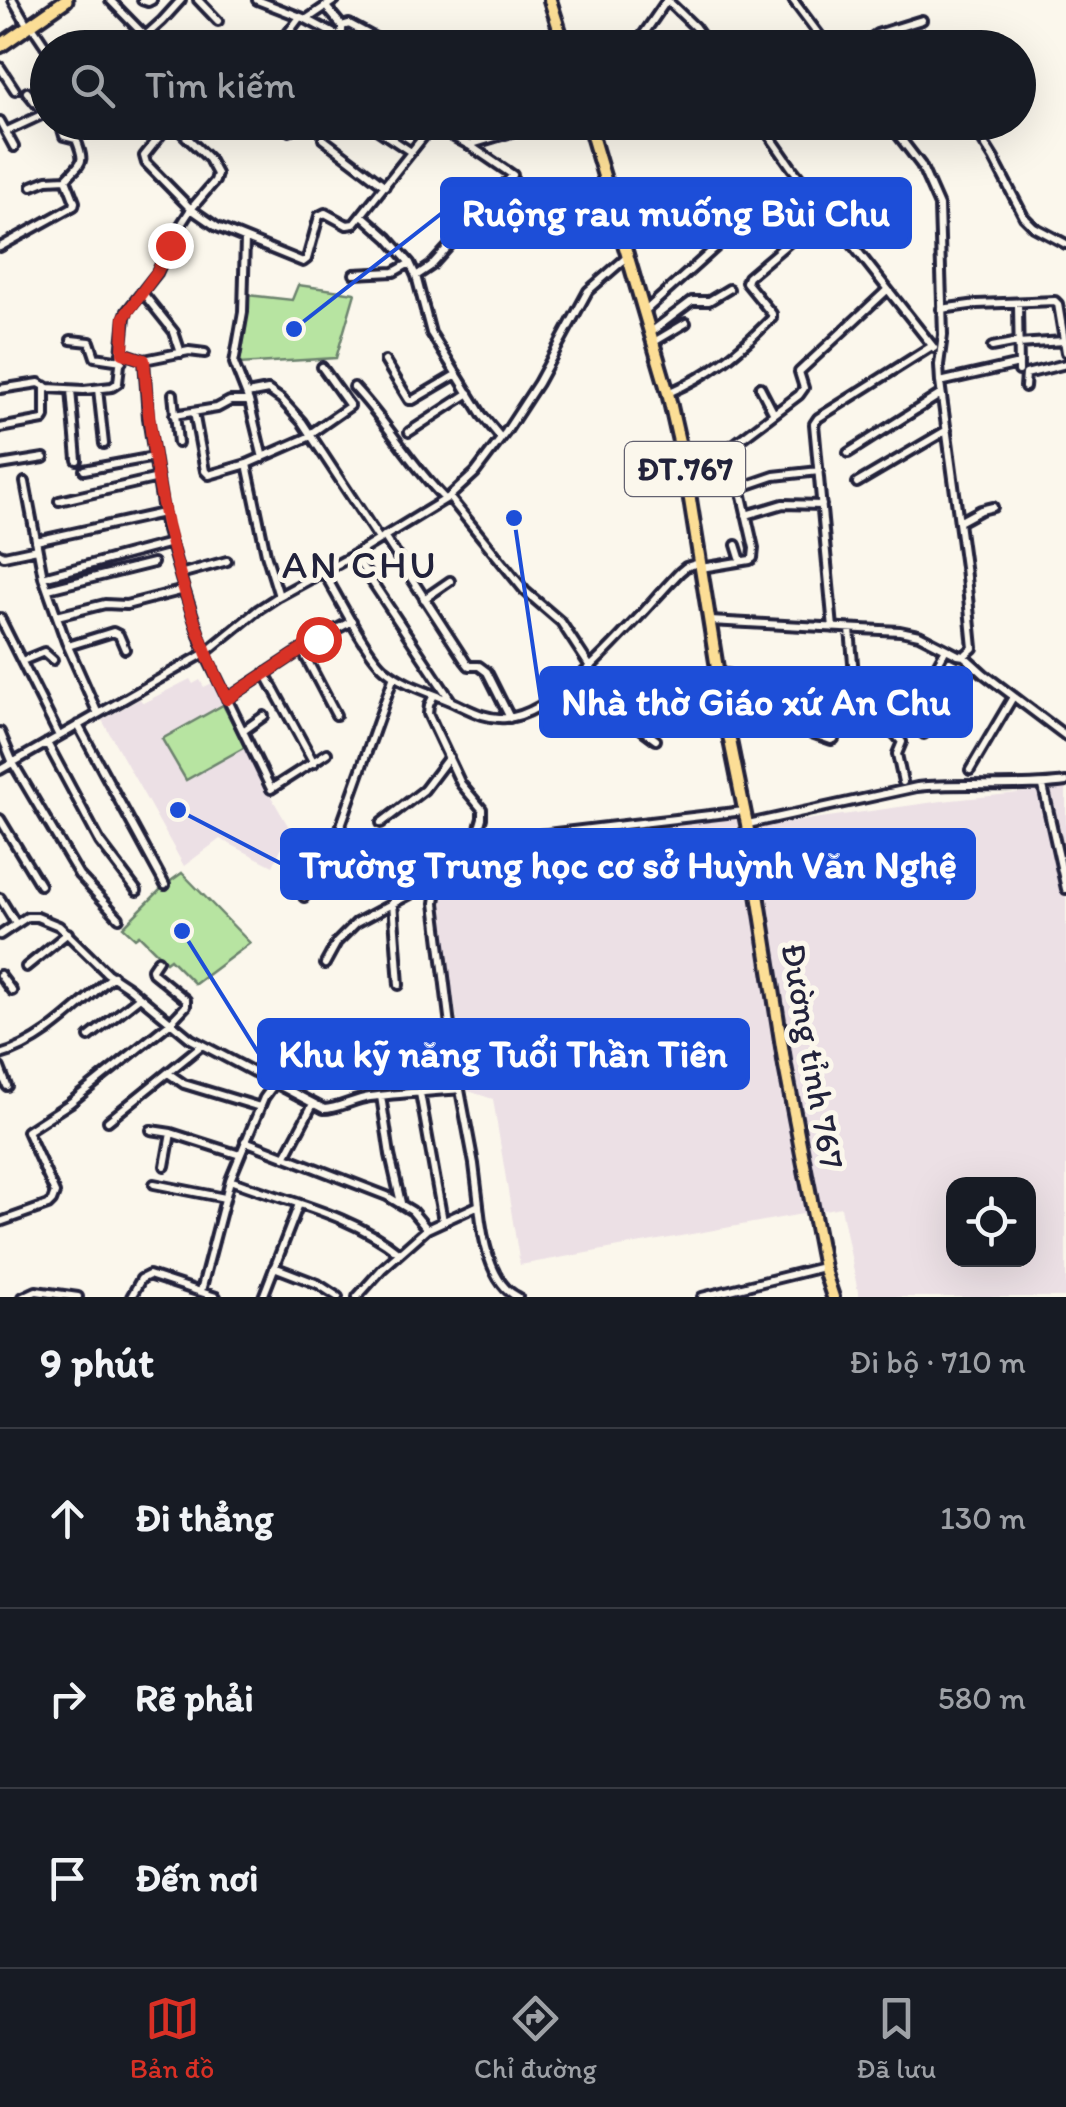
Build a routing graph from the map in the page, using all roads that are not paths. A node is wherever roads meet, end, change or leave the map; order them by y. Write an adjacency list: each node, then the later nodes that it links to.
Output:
1 (14, 0): 18 (street)
2 (66, 0): 18 (highway)
3 (110, 0): 21 (street)
4 (142, 0): 5 (street)
5 (152, 0)
6 (181, 0): 22 (street)
7 (198, 0): 17 (street)
8 (257, 0): 15 (street)
9 (335, 0): 14 (street)
10 (550, 0): 27 (main road)
11 (793, 0): 30 (street)
12 (670, 1): 28 (street); 29 (street)
13 (49, 2): 18 (highway)
14 (326, 8): 15 (street); 19 (street)
15 (303, 18): 23 (street); 24 (street)
16 (922, 20): 31 (street)
17 (218, 22)
18 (28, 24): 20 (street); 32 (highway); 33 (highway)
19 (342, 26): 25 (street); 26 (street)
20 (33, 30)
21 (138, 30)
22 (152, 30)
23 (291, 30)
24 (326, 30)
25 (342, 30)
26 (360, 30)
27 (559, 30)
28 (648, 30)
29 (697, 30)
30 (816, 30)
31 (890, 30)
32 (0, 37)
33 (0, 46)
34 (0, 67): 35 (street)
35 (15, 90)
36 (27, 92): 37 (street)
37 (30, 95)
38 (30, 120): 40 (street)
39 (0, 121): 40 (street)
40 (7, 131): 54 (street)
41 (77, 140): 56 (street)
42 (159, 140): 59 (street)
43 (189, 140): 59 (street)
44 (324, 140): 58 (street)
45 (393, 140): 55 (street)
46 (419, 140): 55 (street)
47 (459, 140): 53 (street)
48 (485, 140): 53 (street)
49 (593, 140): 66 (main road, Đường tỉnh 767 / ĐT.767)
50 (773, 140): 60 (street)
51 (902, 140): 74 (street)
52 (982, 140): 64 (street)
53 (469, 145): 69 (street)
54 (14, 147)
55 (411, 152): 58 (street)
56 (66, 179): 57 (street); 65 (street)
57 (32, 186)
58 (385, 186): 62 (street)
59 (191, 209): 63 (street); 72 (street)
60 (826, 211): 71 (street); 101 (street)
61 (754, 213): 75 (street)
62 (362, 215): 63 (street); 67 (street)
63 (245, 239): 105 (street)
64 (1066, 244)
65 (0, 248)
66 (628, 256): 75 (main road, Đường tỉnh 767 / ĐT.767); 113 (street)
67 (410, 264): 68 (street); 69 (street)
68 (354, 274)
69 (416, 276): 92 (street)
70 (729, 289): 77 (street)
71 (887, 290): 81 (street); 107 (street)
72 (142, 292): 84 (street); 86 (street)
73 (1018, 303): 74 (street); 79 (street); 80 (street)
74 (941, 309): 87 (street)
75 (644, 312): 77 (main road, Đường tỉnh 767 / ĐT.767)
76 (686, 323): 77 (street)
77 (652, 338): 101 (main road, Đường tỉnh 767 / ĐT.767)
78 (71, 340): 86 (street)
79 (1064, 341): 80 (street); 83 (street)
80 (1018, 343): 82 (street); 93 (street)
81 (932, 346): 87 (street); 124 (street)
82 (992, 347)
83 (1066, 352)
84 (181, 353): 85 (street); 88 (street)
85 (206, 353)
86 (122, 357): 88 (street); 99 (street)
87 (940, 358): 93 (street)
88 (144, 360): 117 (street)
89 (385, 360): 92 (street)
90 (1066, 364): 97 (street)
91 (322, 367): 112 (street)
92 (457, 374): 103 (street)
93 (940, 382): 104 (street)
94 (45, 386): 98 (street); 100 (street); 109 (street)
95 (354, 386): 129 (street)
96 (760, 387): 107 (street)
97 (1025, 387)
98 (0, 388)
99 (98, 389): 100 (street); 115 (street)
100 (71, 390): 120 (street)
101 (668, 393): 146 (main road, Đường tỉnh 767 / ĐT.767)
102 (173, 394): 108 (street)
103 (469, 394): 111 (street); 113 (street)
104 (941, 394): 110 (street); 116 (street)
105 (248, 398): 106 (street); 112 (street); 119 (street)
106 (194, 412): 108 (street); 121 (street)
107 (774, 414): 128 (street)
108 (174, 415): 114 (street)
109 (0, 428)
110 (947, 430): 127 (street); 135 (street)
111 (409, 432)
112 (311, 435): 119 (street); 136 (street)
113 (501, 438): 129 (street)
114 (178, 443)
115 (104, 444)
116 (848, 453)
117 (154, 457): 123 (street); 125 (street)
118 (44, 458): 122 (street)
119 (262, 458): 121 (street)
120 (78, 460)
121 (247, 464): 153 (street)
122 (0, 465)
123 (84, 470)
124 (819, 472): 128 (street); 131 (street)
125 (158, 478): 130 (street); 133 (street)
126 (24, 482): 138 (street)
127 (857, 483)
128 (739, 488): 134 (street)
129 (447, 498): 136 (street); 169 (street)
130 (59, 501)
131 (822, 505): 134 (street); 159 (street)
132 (992, 507): 135 (street)
133 (163, 513): 137 (street); 138 (street)
134 (746, 515): 143 (street)
135 (959, 522): 166 (street)
136 (381, 537): 141 (street); 154 (street)
137 (171, 543): 148 (street); 149 (street)
138 (37, 545): 140 (street); 149 (street)
139 (736, 545): 143 (street)
140 (2, 555): 145 (street)
141 (354, 555): 147 (street); 179 (street)
142 (228, 561): 148 (street)
143 (741, 561): 146 (street)
144 (153, 563): 151 (street)
145 (0, 565)
146 (701, 566): 157 (main road, Đường tỉnh 767 / ĐT.767); 169 (street)
147 (324, 573): 153 (street); 158 (street)
148 (180, 574): 152 (street)
149 (43, 578): 151 (street)
150 (450, 581): 154 (street)
151 (48, 589): 155 (street)
152 (184, 590): 155 (street); 165 (street)
153 (279, 596): 165 (street)
154 (424, 599): 184 (street)
155 (57, 616): 161 (street)
156 (0, 618): 168 (street)
157 (710, 621): 159 (street); 170 (main road, Đường tỉnh 767 / ĐT.767)
158 (352, 622): 163 (street); 172 (street)
159 (833, 628): 160 (street)
160 (850, 629): 164 (street); 174 (street)
161 (68, 646): 162 (street); 181 (street)
162 (125, 649)
163 (302, 650): 171 (street); 182 (street)
164 (946, 650): 166 (street); 175 (street)
165 (205, 653): 178 (street); 181 (street)
166 (964, 656): 177 (street)
167 (54, 660): 168 (street)
168 (22, 661): 190 (street)
169 (590, 666): 184 (street); 192 (street)
170 (717, 672): 173 (street); 203 (main road, Đường tỉnh 767 / ĐT.767)
171 (266, 673): 178 (street); 197 (street)
172 (394, 676): 176 (street); 213 (street)
173 (756, 680)
174 (855, 686): 180 (street); 189 (street)
175 (924, 688)
176 (434, 695): 179 (street); 195 (street)
177 (1014, 697): 191 (street); 199 (street)
178 (227, 699): 187 (street)
179 (450, 700): 184 (street)
180 (851, 703): 186 (street); 200 (street)
181 (98, 714): 185 (street)
182 (336, 715)
183 (264, 716): 187 (street)
184 (510, 718)
185 (78, 725): 190 (street); 209 (street)
186 (797, 728)
187 (242, 731): 197 (street)
188 (0, 732): 196 (street)
189 (924, 734)
190 (59, 736): 193 (street)
191 (1066, 736)
192 (656, 740)
193 (48, 743): 196 (street); 212 (street)
194 (327, 754): 197 (street)
195 (449, 757): 205 (street); 207 (street)
196 (13, 763): 198 (street); 216 (street)
197 (314, 763)
198 (0, 770)
199 (970, 770)
200 (903, 782)
201 (1066, 782): 202 (street)
202 (1043, 786): 206 (street); 210 (street)
203 (744, 811): 206 (main road, Đường tỉnh 767 / ĐT.767); 207 (street)
204 (0, 819): 208 (street)
205 (381, 823)
206 (746, 824): 260 (main road, Đường tỉnh 767 / ĐT.767)
207 (474, 846): 211 (street)
208 (40, 885)
209 (165, 885)
210 (1066, 889)
211 (437, 890): 215 (street); 231 (street)
212 (137, 891)
213 (304, 897)
214 (0, 898): 217 (street)
215 (393, 902): 221 (street); 225 (street)
216 (118, 918)
217 (16, 924): 218 (street); 219 (street)
218 (68, 933): 222 (street); 224 (street)
219 (0, 935)
220 (158, 960): 228 (street)
221 (325, 964)
222 (26, 966)
223 (0, 975): 226 (street)
224 (112, 976): 227 (street); 232 (street)
225 (399, 984)
226 (12, 991)
227 (140, 997): 228 (street); 229 (street)
228 (170, 1023): 230 (street); 256 (street)
229 (88, 1037)
230 (202, 1045): 234 (street); 235 (street)
231 (452, 1049): 235 (street); 237 (street)
232 (0, 1055)
233 (0, 1068): 236 (street)
234 (168, 1073): 241 (street); 242 (street)
235 (273, 1083): 240 (street); 241 (street)
236 (7, 1086)
237 (460, 1089): 238 (street); 254 (street)
238 (420, 1093): 239 (street); 255 (street)
239 (382, 1096): 240 (street); 252 (street)
240 (313, 1104): 247 (street)
241 (260, 1108): 245 (street)
242 (108, 1121)
243 (151, 1130): 244 (street)
244 (172, 1133): 246 (street); 248 (street)
245 (246, 1141): 246 (street); 247 (street)
246 (240, 1155): 249 (street)
247 (285, 1156): 252 (street)
248 (165, 1166)
249 (230, 1180): 251 (street); 253 (street)
250 (154, 1184): 251 (street)
251 (225, 1198): 261 (street)
252 (401, 1203): 257 (street)
253 (298, 1204): 258 (street); 259 (street)
254 (479, 1205): 255 (street); 269 (street)
255 (443, 1221): 257 (street)
256 (0, 1222)
257 (427, 1229): 258 (street)
258 (399, 1252): 268 (street)
259 (274, 1267): 266 (street); 267 (street)
260 (824, 1267): 270 (street); 271 (main road, Đường tỉnh 767 / ĐT.767)
261 (201, 1291): 264 (street); 265 (street)
262 (23, 1297): 263 (street)
263 (78, 1297)
264 (131, 1297)
265 (216, 1297)
266 (263, 1297)
267 (338, 1297)
268 (357, 1297)
269 (518, 1297)
270 (702, 1297)
271 (833, 1297)

